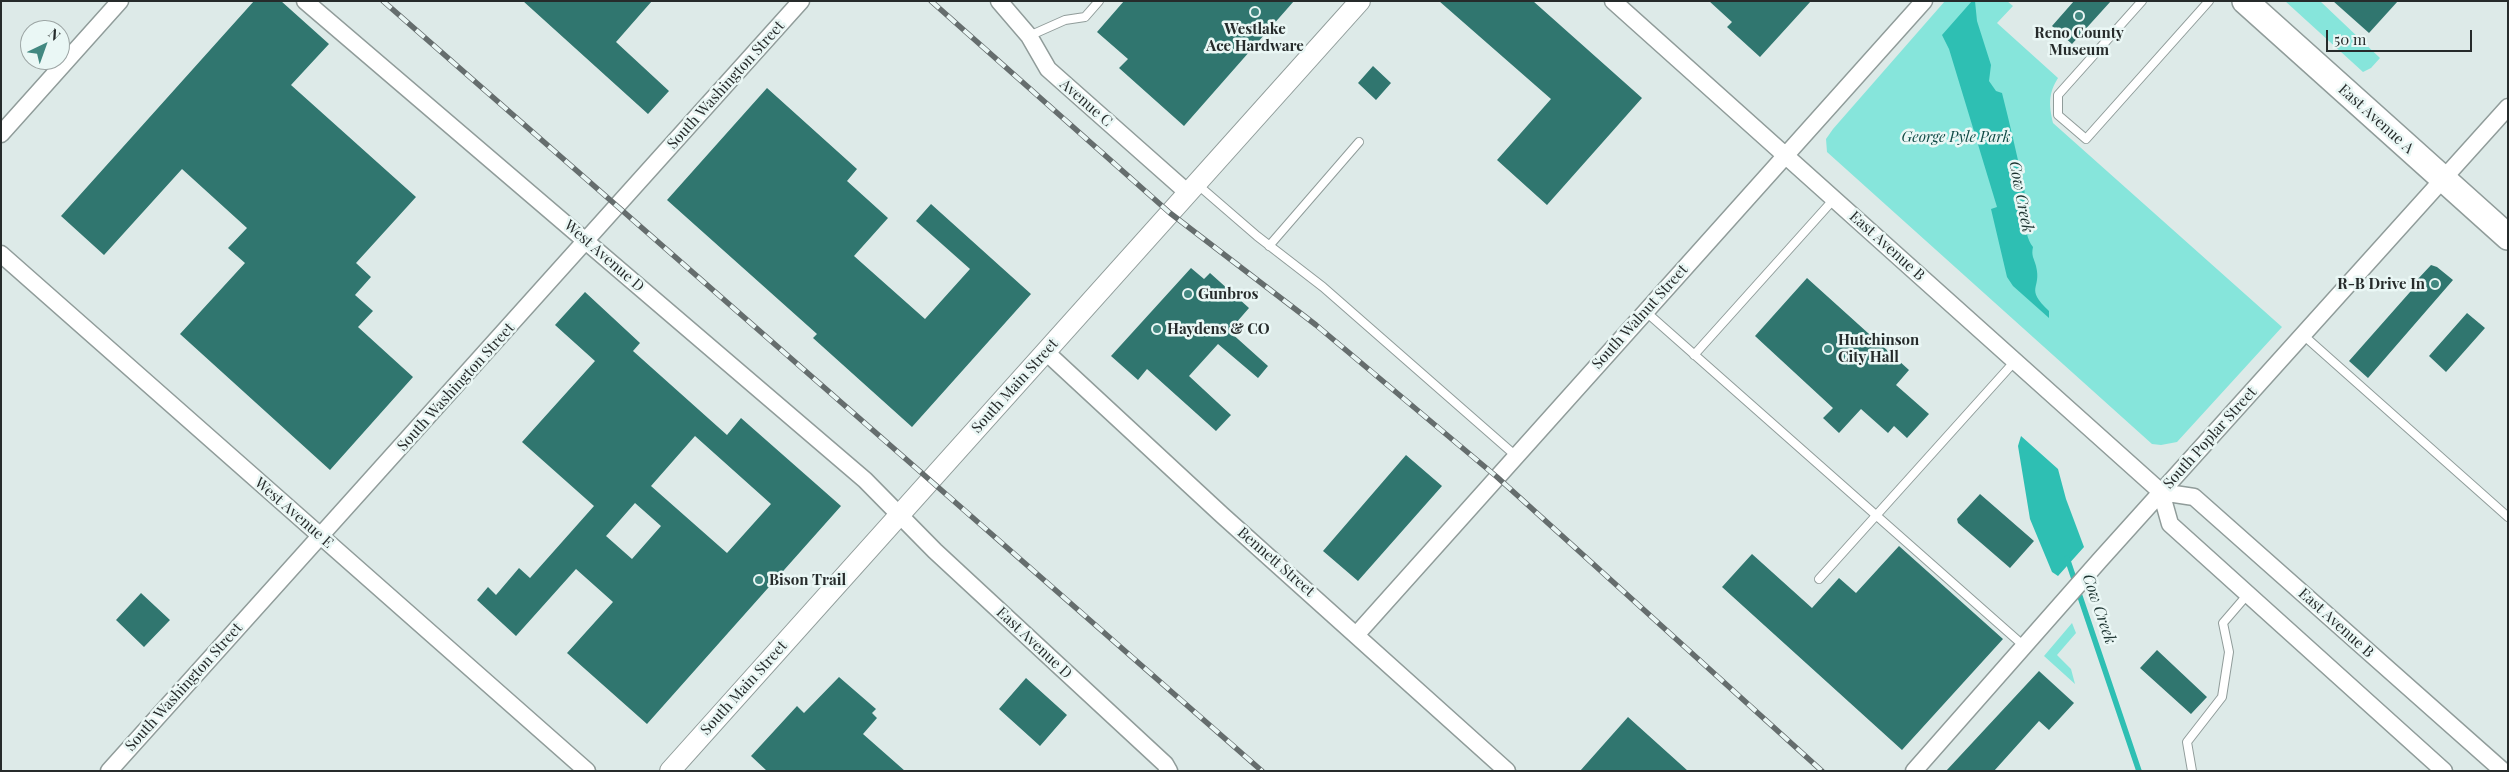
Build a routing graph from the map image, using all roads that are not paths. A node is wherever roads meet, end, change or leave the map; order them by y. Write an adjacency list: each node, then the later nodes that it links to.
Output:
1 (120, 1): 14 (street)
2 (305, 1): 21 (street, West Avenue D)
3 (801, 1): 21 (street, South Washington Street)
4 (999, 1): 12 (street, Avenue C)
5 (1099, 1): 12 (lane)
6 (1360, 1): 18 (street, South Main Street)
7 (2142, 1): 8 (lane)
8 (2209, 1)
9 (2245, 1): 17 (main road, East Avenue A)
10 (1619, 3): 16 (street, East Avenue B)
11 (1921, 4): 16 (street, South Walnut Street)
12 (1029, 36): 18 (street, Avenue C)
13 (2508, 107): 17 (street, South Poplar Street)
14 (1, 134)
15 (1359, 142): 22 (lane)
16 (1786, 155): 19 (street, East Avenue B); 24 (street, South Walnut Street)
17 (2443, 179): 20 (main road, East Avenue A); 25 (street, South Poplar Street)
18 (1192, 188): 22 (lane); 26 (street, South Main Street)
19 (1834, 199): 27 (lane); 28 (street, East Avenue B)
20 (2508, 237)
21 (587, 242): 31 (street, West Avenue D); 34 (street, South Washington Street)
22 (1270, 246): 29 (lane)
23 (1, 254): 34 (street, West Avenue E)
24 (1645, 311): 27 (lane); 29 (street, South Walnut Street)
25 (2302, 334): 30 (street, South Poplar Street); 33 (lane)
26 (1046, 352): 31 (street, South Main Street); 37 (street, Bennett Street)
27 (1694, 355): 32 (lane)
28 (2015, 361): 30 (street, East Avenue B); 32 (lane)
29 (1516, 456): 37 (street, South Walnut Street)
30 (2161, 492): 36 (street); 38 (street, South Poplar Street); 47 (street, East Avenue B)
31 (900, 515): 41 (street, South Main Street); 42 (street, East Avenue D)
32 (1876, 516): 35 (lane); 38 (lane)
33 (2508, 517)
34 (320, 536): 39 (street, South Washington Street); 40 (street, West Avenue E)
35 (1819, 579)
36 (2248, 594): 45 (lane); 46 (street)
37 (1357, 634): 43 (street, Bennett Street)
38 (2024, 646): 44 (street, South Poplar Street)
39 (109, 771)
40 (587, 771)
41 (670, 771)
42 (1169, 771)
43 (1507, 771)
44 (1914, 771)
45 (2192, 771)
46 (2444, 771)
47 (2503, 771)

